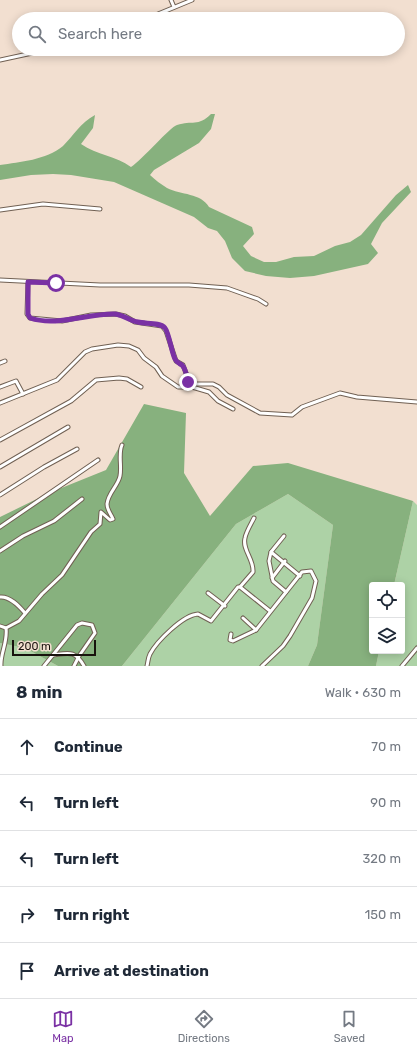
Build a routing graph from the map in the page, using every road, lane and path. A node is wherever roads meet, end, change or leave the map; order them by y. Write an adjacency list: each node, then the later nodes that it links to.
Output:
1 (171, 0): 3 (street)
2 (192, 0): 3 (street)
3 (174, 7): 4 (street)
4 (165, 12)
5 (19, 56): 6 (street)
6 (0, 60)
7 (100, 209): 8 (street)
8 (0, 210)
9 (0, 280): 10 (street)
10 (28, 282): 11 (street); 14 (street)
11 (266, 304)
12 (5, 362): 13 (street)
13 (0, 363)
14 (191, 386): 17 (street); 18 (street); 20 (street)
15 (0, 387): 17 (street)
16 (141, 387): 22 (street)
17 (23, 394): 19 (street)
18 (417, 402)
19 (0, 403)
20 (233, 409)
21 (68, 427): 26 (street)
22 (0, 440)
23 (122, 445): 43 (street)
24 (77, 449): 27 (street)
25 (98, 460): 30 (street)
26 (0, 467)
27 (0, 495)
28 (82, 500): 32 (street)
29 (254, 518): 37 (street)
30 (0, 527)
31 (284, 536): 33 (street)
32 (0, 551)
33 (271, 552): 34 (street); 36 (street)
34 (285, 561): 35 (street); 36 (street)
35 (300, 576): 38 (street); 57 (street)
36 (272, 578): 38 (street)
37 (240, 587): 41 (street); 42 (street)
38 (286, 592): 42 (street)
39 (208, 593): 41 (street)
40 (0, 597): 43 (street)
41 (225, 606): 56 (street)
42 (270, 610): 47 (street)
43 (25, 613): 46 (street)
44 (243, 618): 47 (street)
45 (0, 626): 46 (street)
46 (6, 628): 52 (street)
47 (256, 630): 48 (street)
48 (231, 634)
49 (417, 648): 58 (street)
50 (53, 655): 51 (street); 51 (street); 53 (street)
51 (79, 656): 54 (street); 55 (street)
52 (1, 666)
53 (44, 666)
54 (74, 666)
55 (84, 666)
56 (147, 666)
57 (262, 666)
58 (402, 666)

